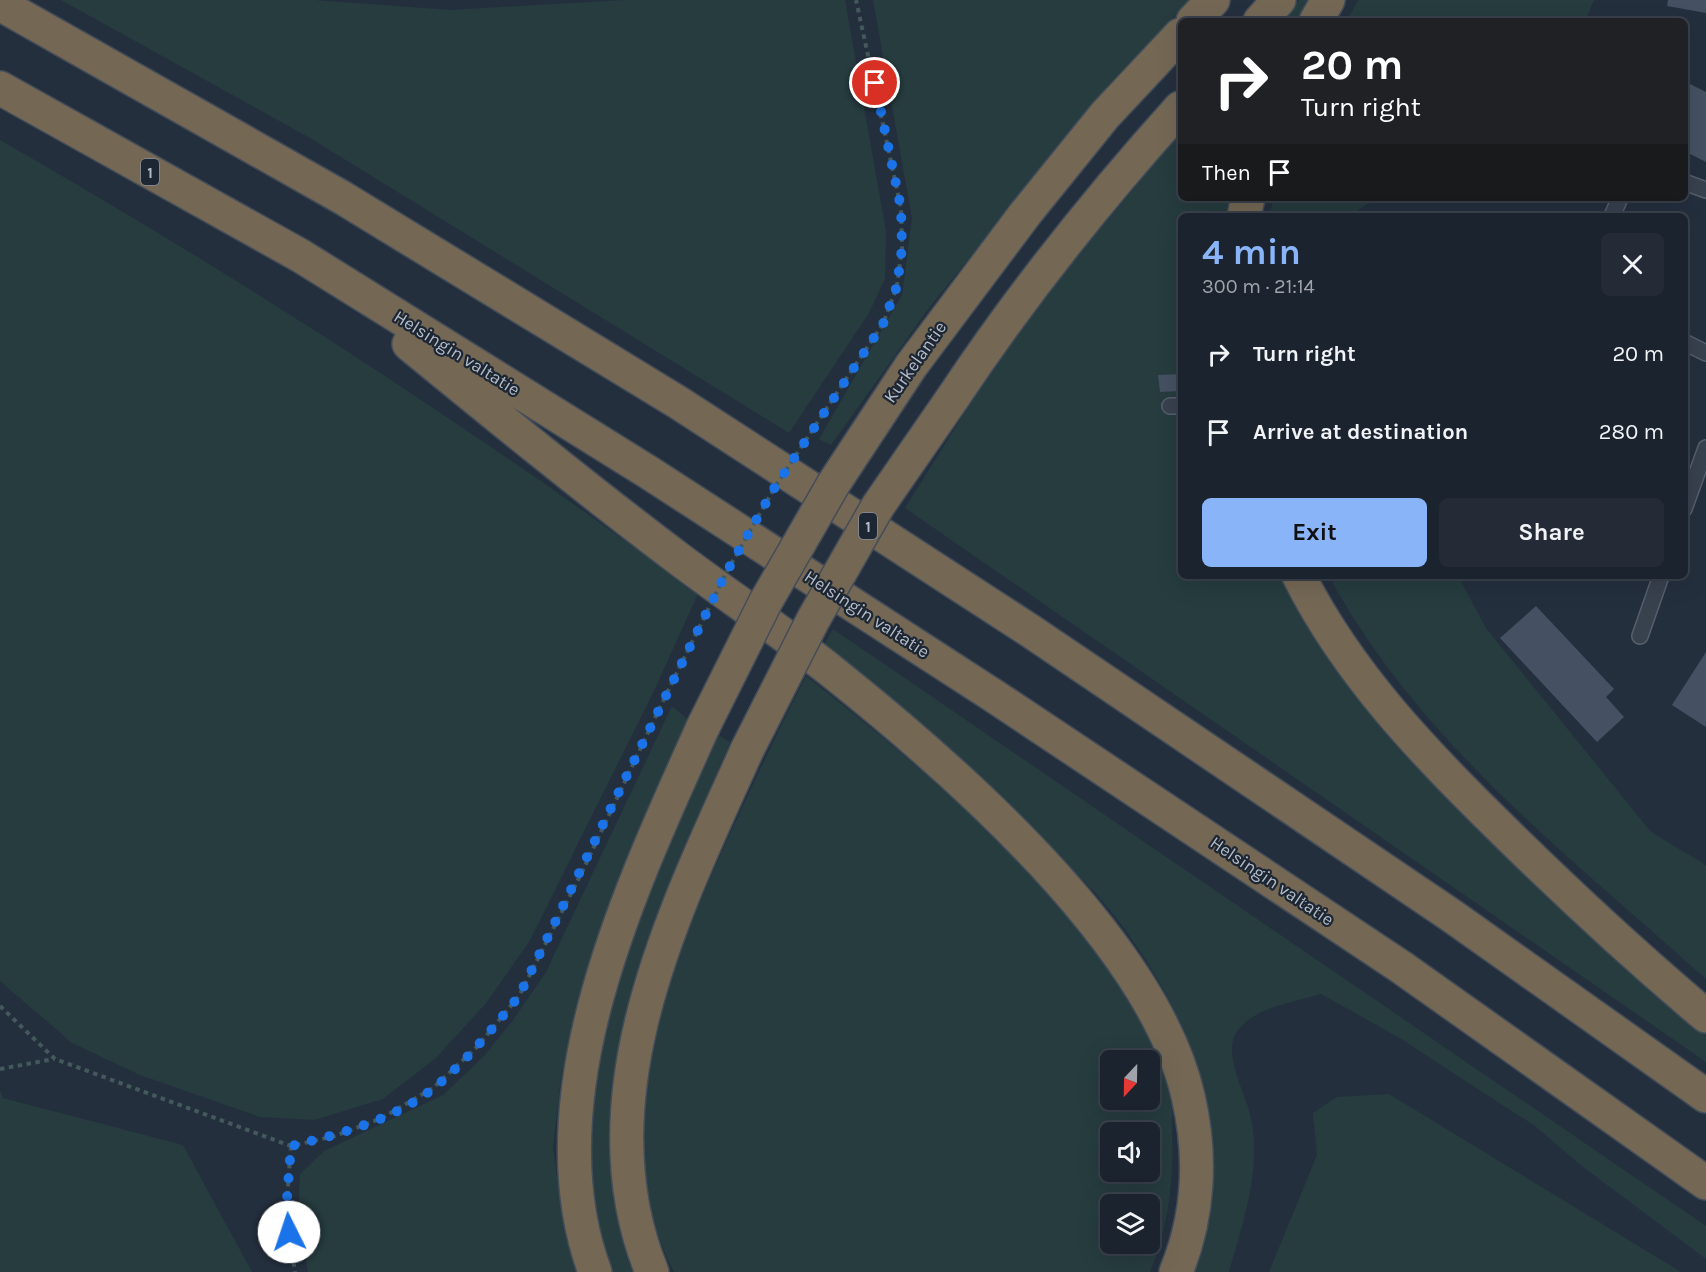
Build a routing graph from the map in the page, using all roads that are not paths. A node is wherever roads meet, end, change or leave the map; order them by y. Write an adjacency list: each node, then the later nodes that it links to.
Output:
1 (1213, 0): 5 (highway)
2 (1279, 0): 6 (highway)
3 (1328, 0): 7 (highway)
4 (0, 4): 22 (highway, 1)
5 (1196, 18)
6 (1263, 18)
7 (1318, 18)
8 (1178, 37): 24 (highway, Kurkelantie, bridge)
9 (0, 88): 13 (highway, Helsingin valtatie / 1)
10 (1178, 110): 25 (highway, bridge)
11 (1688, 183): 12 (lane)
12 (1706, 190)
13 (301, 256): 23 (highway, Helsingin valtatie / 1); 26 (highway)
14 (1688, 344): 15 (lane)
15 (1706, 353)
16 (1706, 448): 17 (lane)
17 (1688, 498)
18 (1301, 579): 21 (highway)
19 (1660, 579): 20 (lane)
20 (1640, 636)
21 (1706, 1016)
22 (1706, 1096)
23 (1706, 1183)
24 (595, 1272)
25 (652, 1272)
26 (1176, 1272)

